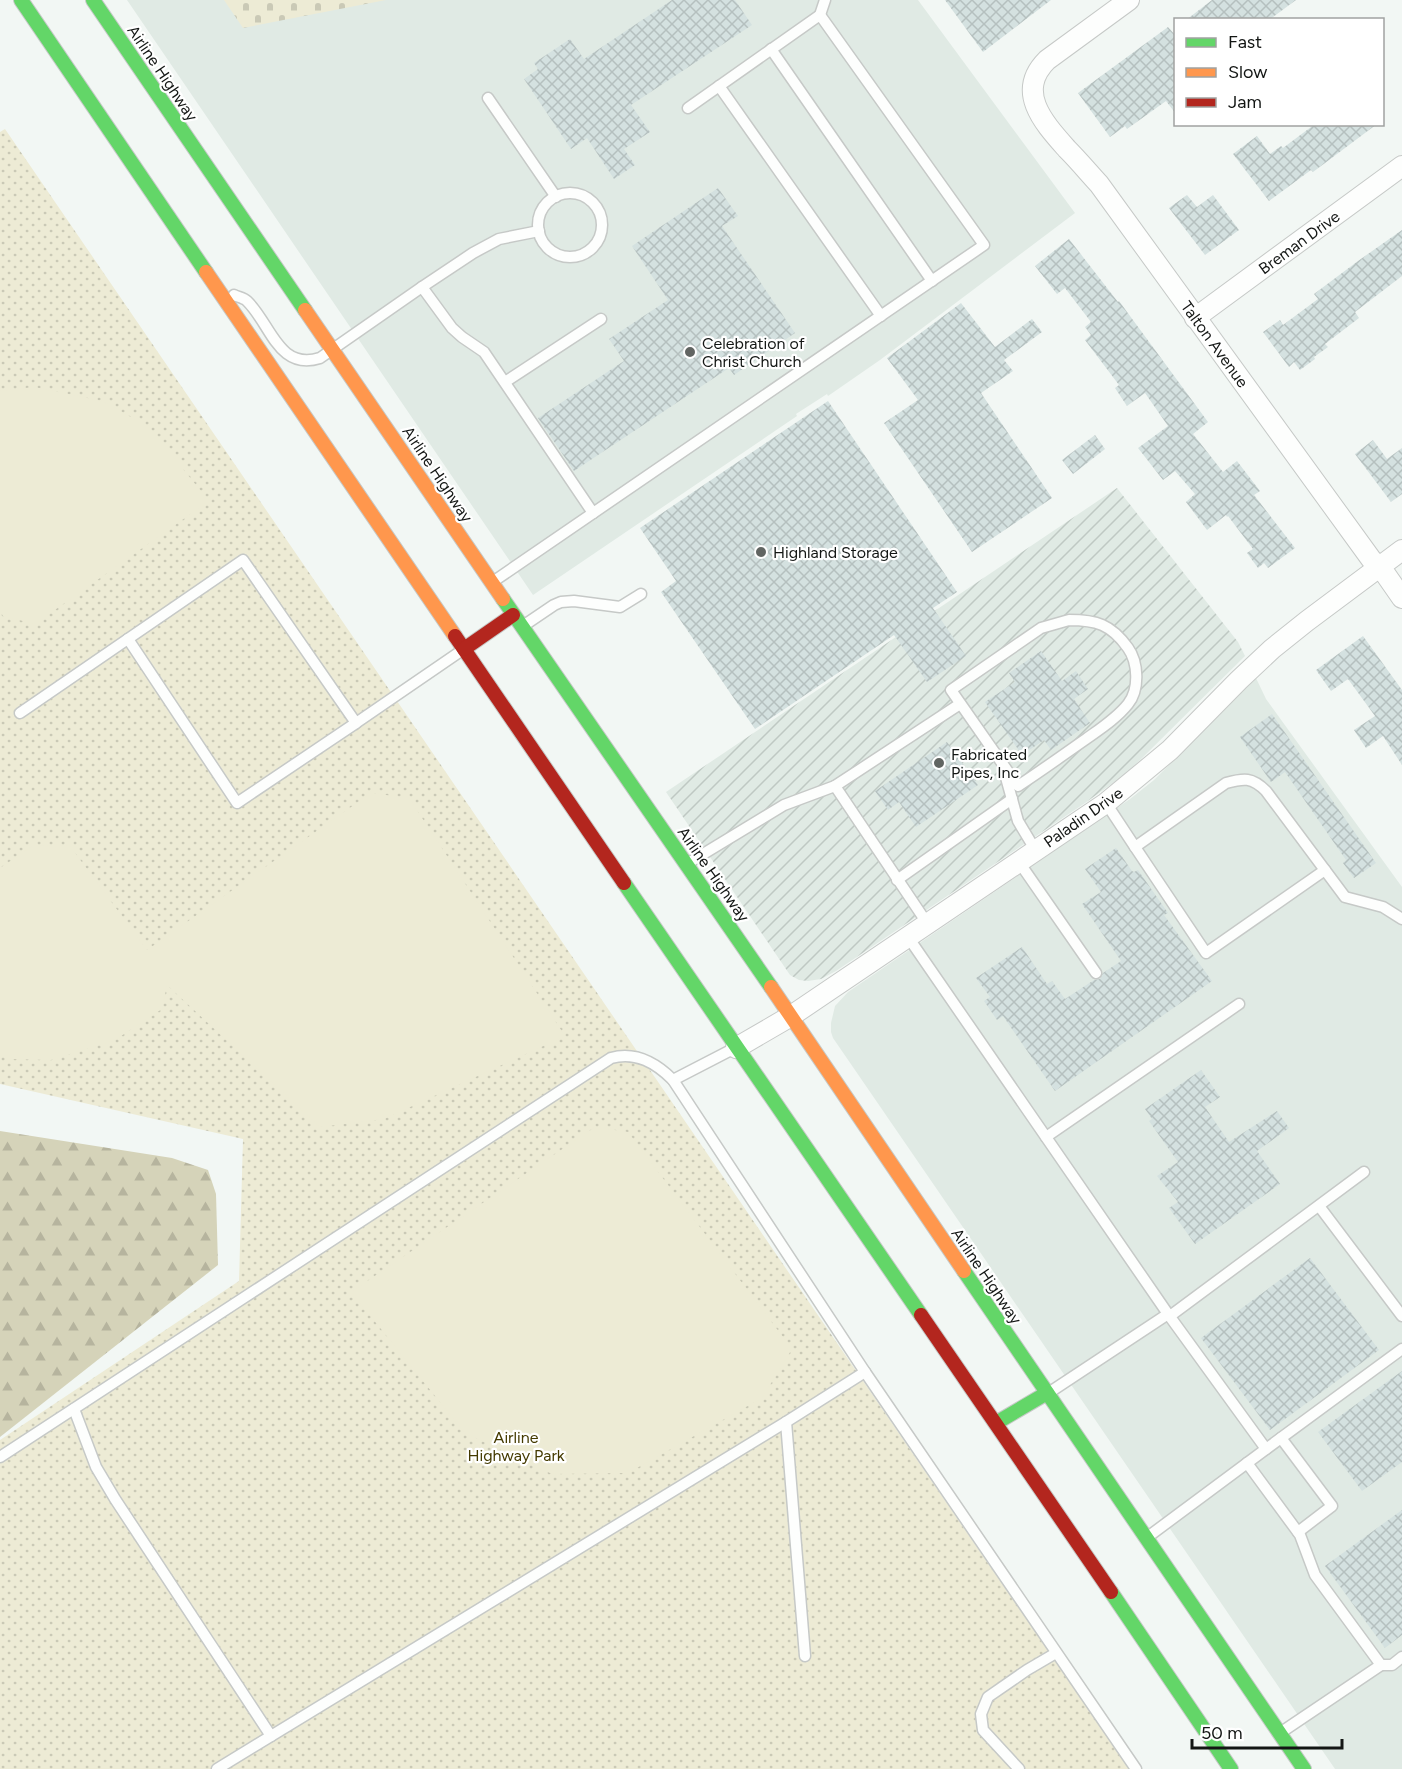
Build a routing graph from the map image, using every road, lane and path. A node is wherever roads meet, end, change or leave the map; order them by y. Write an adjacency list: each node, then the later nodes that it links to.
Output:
1 (21, 0): 15 (highway)
2 (93, 0): 19 (highway, Airline Highway)
3 (825, 0): 5 (lane)
4 (1129, 0): 17 (street, Talton Avenue)
5 (820, 15): 6 (lane); 13 (lane)
6 (771, 49): 7 (lane); 13 (lane)
7 (719, 86): 9 (lane); 16 (lane)
8 (488, 98): 11 (lane)
9 (688, 108)
10 (1402, 166): 17 (street, Breman Drive)
11 (556, 197): 12 (lane); 12 (lane)
12 (538, 231): 14 (lane)
13 (932, 281): 16 (lane)
14 (422, 287): 19 (lane); 20 (lane)
15 (219, 290): 19 (lane); 30 (highway)
16 (881, 315): 21 (lane)
17 (1195, 318): 23 (street, Talton Avenue)
18 (601, 319): 20 (lane)
19 (332, 349): 24 (highway, Airline Highway)
20 (505, 382): 21 (lane)
21 (593, 513): 24 (lane)
22 (1402, 550): 23 (street, Paladin Drive)
23 (1379, 567): 26 (street, Talton Avenue); 37 (street, Paladin Drive)
24 (491, 582): 27 (highway, Airline Highway)
25 (641, 594): 28 (lane)
26 (1402, 598)
27 (513, 615): 28 (highway, Airline Highway); 30 (highway)
28 (522, 627): 41 (highway, Airline Highway)
29 (128, 639): 32 (lane); 33 (lane); 33 (lane)
30 (464, 649): 33 (lane); 50 (highway)
31 (960, 704): 34 (lane); 34 (lane); 35 (lane)
32 (20, 713)
33 (356, 723)
34 (1003, 765): 36 (lane)
35 (835, 786): 41 (lane); 43 (lane)
36 (1012, 800): 39 (lane); 43 (lane)
37 (1106, 803): 38 (lane); 39 (street, Paladin Drive)
38 (1135, 847): 42 (lane); 42 (lane)
39 (1036, 851): 40 (street, Paladin Drive)
40 (1018, 862): 45 (street, Paladin Drive); 47 (lane)
41 (687, 864): 49 (highway, Airline Highway)
42 (1325, 870): 44 (lane)
43 (897, 880): 45 (lane)
44 (1402, 919)
45 (927, 923): 46 (street, Paladin Drive)
46 (908, 937): 49 (street, Paladin Drive); 52 (lane)
47 (1096, 973)
48 (1239, 1004): 52 (lane)
49 (791, 1016): 50 (street, Paladin Drive); 59 (highway, Airline Highway)
50 (736, 1048): 51 (lane); 62 (highway)
51 (674, 1080): 58 (lane); 60 (lane)
52 (1046, 1137): 55 (lane)
53 (1364, 1172): 54 (lane)
54 (1319, 1206): 55 (lane); 56 (lane)
55 (1169, 1315): 59 (lane); 64 (lane)
56 (1402, 1316)
57 (1402, 1349): 63 (lane)
58 (865, 1372): 61 (lane); 69 (lane)
59 (1047, 1393): 62 (highway); 68 (highway, Airline Highway)
60 (74, 1409): 65 (lane); 75 (lane)
61 (786, 1422): 70 (lane); 75 (lane)
62 (996, 1423): 73 (highway)
63 (1281, 1438): 64 (lane); 67 (lane)
64 (1266, 1449): 66 (lane)
65 (0, 1457)
66 (1246, 1463): 67 (lane); 68 (lane)
67 (1298, 1532): 72 (lane)
68 (1147, 1538): 74 (highway, Airline Highway)
69 (1056, 1653): 77 (lane); 78 (lane)
70 (805, 1656)
71 (1401, 1662): 72 (lane)
72 (1382, 1665): 74 (lane)
73 (1162, 1668): 79 (highway); 80 (highway)
74 (1280, 1733): 81 (highway, Airline Highway)
75 (271, 1736): 76 (lane)
76 (217, 1769)
77 (1019, 1769)
78 (1136, 1769)
79 (1232, 1769)
80 (1243, 1769)
81 (1304, 1769)

